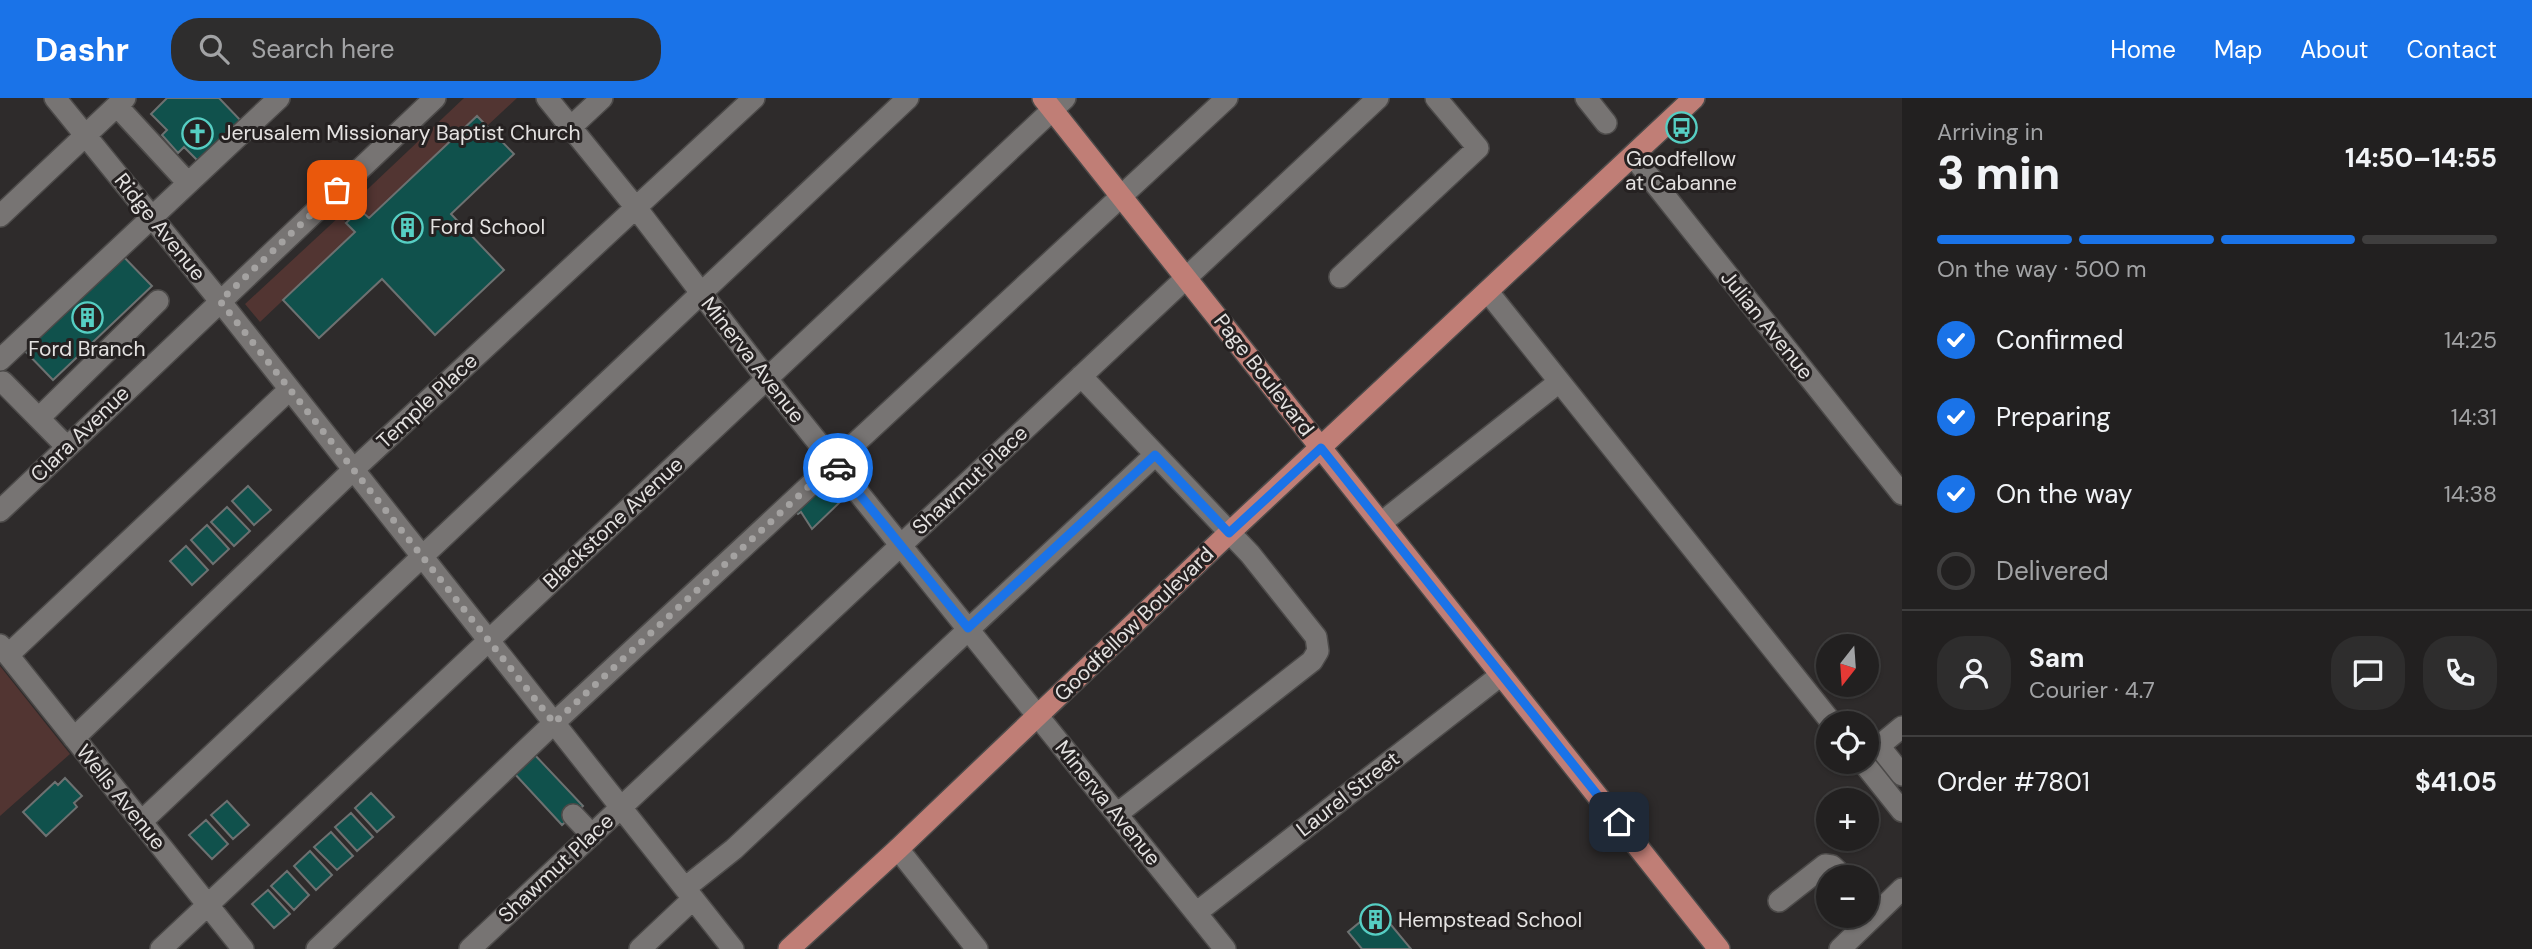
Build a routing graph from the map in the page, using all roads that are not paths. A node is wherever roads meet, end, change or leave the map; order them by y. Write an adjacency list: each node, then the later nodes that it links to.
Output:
1 (55, 98): 17 (street, Ridge Avenue)
2 (279, 98): 19 (street)
3 (435, 98): 29 (street, Clara Avenue)
4 (547, 98): 16 (street, Minerva Avenue)
5 (602, 98): 16 (street)
6 (754, 98): 21 (street, Temple Place)
7 (908, 98): 27 (street)
8 (1227, 98): 20 (street)
9 (1378, 98): 25 (street, Shawmut Place)
10 (1436, 98): 24 (street)
11 (1586, 98): 15 (street)
12 (1694, 98): 18 (main road, Goodfellow Boulevard)
13 (121, 102): 17 (street); 19 (street)
14 (1054, 102): 20 (main road, Page Boulevard); 32 (street, Blackstone Avenue)
15 (1606, 123)
16 (570, 127): 21 (street, Minerva Avenue)
17 (85, 135): 22 (street); 23 (street, Ridge Avenue)
18 (1633, 156): 26 (main road, Goodfellow Boulevard); 42 (street, Julian Avenue)
19 (188, 183): 23 (street)
20 (1122, 197): 25 (main road, Page Boulevard); 40 (street)
21 (637, 209): 27 (street, Minerva Avenue); 41 (street, Temple Place)
22 (0, 216)
23 (152, 217): 29 (street, Ridge Avenue); 30 (street)
24 (1340, 277)
25 (1186, 278): 31 (street, Shawmut Place); 38 (main road, Page Boulevard)
26 (1488, 292): 34 (street); 38 (main road, Goodfellow Boulevard)
27 (701, 293): 32 (street, Minerva Avenue); 47 (street)
28 (158, 301): 36 (street)
29 (220, 301): 35 (street, Ridge Avenue); 37 (street, Clara Avenue)
30 (0, 360)
31 (1081, 376): 39 (street); 46 (street, Shawmut Place)
32 (767, 379): 40 (street, Minerva Avenue); 49 (street, Blackstone Avenue)
33 (3, 382): 36 (street)
34 (1559, 382): 44 (street); 52 (street)
35 (289, 390): 41 (street, Ridge Avenue); 50 (street)
36 (39, 418): 37 (street)
37 (67, 447): 43 (street, Clara Avenue)
38 (1321, 448): 44 (main road, Page Boulevard); 45 (main road, Goodfellow Boulevard)
39 (1155, 455): 45 (street); 48 (street)
40 (834, 463): 46 (street, Minerva Avenue); 54 (street)
41 (352, 471): 47 (street, Ridge Avenue); 56 (street, Temple Place)
42 (1902, 494)
43 (0, 511)
44 (1381, 523): 51 (main road, Page Boulevard)
45 (1229, 533): 53 (main road, Goodfellow Boulevard); 61 (street)
46 (900, 545): 48 (street, Minerva Avenue); 60 (street, Shawmut Place)
47 (422, 558): 49 (street, Ridge Avenue); 63 (street)
48 (968, 628): 53 (street, Minerva Avenue); 68 (street)
49 (488, 640): 54 (street, Ridge Avenue); 71 (street, Blackstone Avenue)
50 (4, 650): 56 (street, Wells Avenue)
51 (1501, 675): 72 (street, Laurel Street); 83 (main road, Page Boulevard)
52 (1822, 711)
53 (1038, 715): 61 (street, Minerva Avenue); 65 (main road, Goodfellow Boulevard)
54 (554, 723): 60 (street, Ridge Avenue); 76 (street)
55 (1902, 727): 58 (street)
56 (74, 738): 63 (street, Wells Avenue)
57 (1875, 774): 59 (street)
58 (1902, 775)
59 (1898, 796)
60 (621, 807): 64 (street, Shawmut Place); 68 (street, Ridge Avenue)
61 (1117, 814): 72 (street, Minerva Avenue)
62 (573, 815): 64 (street)
63 (141, 822): 71 (street, Wells Avenue)
64 (592, 835): 77 (street, Shawmut Place)
65 (898, 849): 80 (main road, Goodfellow Boulevard); 81 (street)
66 (1816, 872): 69 (street)
67 (1902, 889): 70 (street)
68 (689, 894): 78 (street); 79 (street, Ridge Avenue)
69 (1779, 901)
70 (1879, 904)
71 (208, 905): 74 (street, Blackstone Avenue); 75 (street, Wells Avenue)
72 (1196, 912): 82 (street, Minerva Avenue)
73 (1856, 928): 84 (street)
74 (161, 949)
75 (243, 949)
76 (317, 949)
77 (470, 949)
78 (640, 949)
79 (733, 949)
80 (789, 949)
81 (977, 949)
82 (1224, 949)
83 (1719, 949)
84 (1840, 949)

